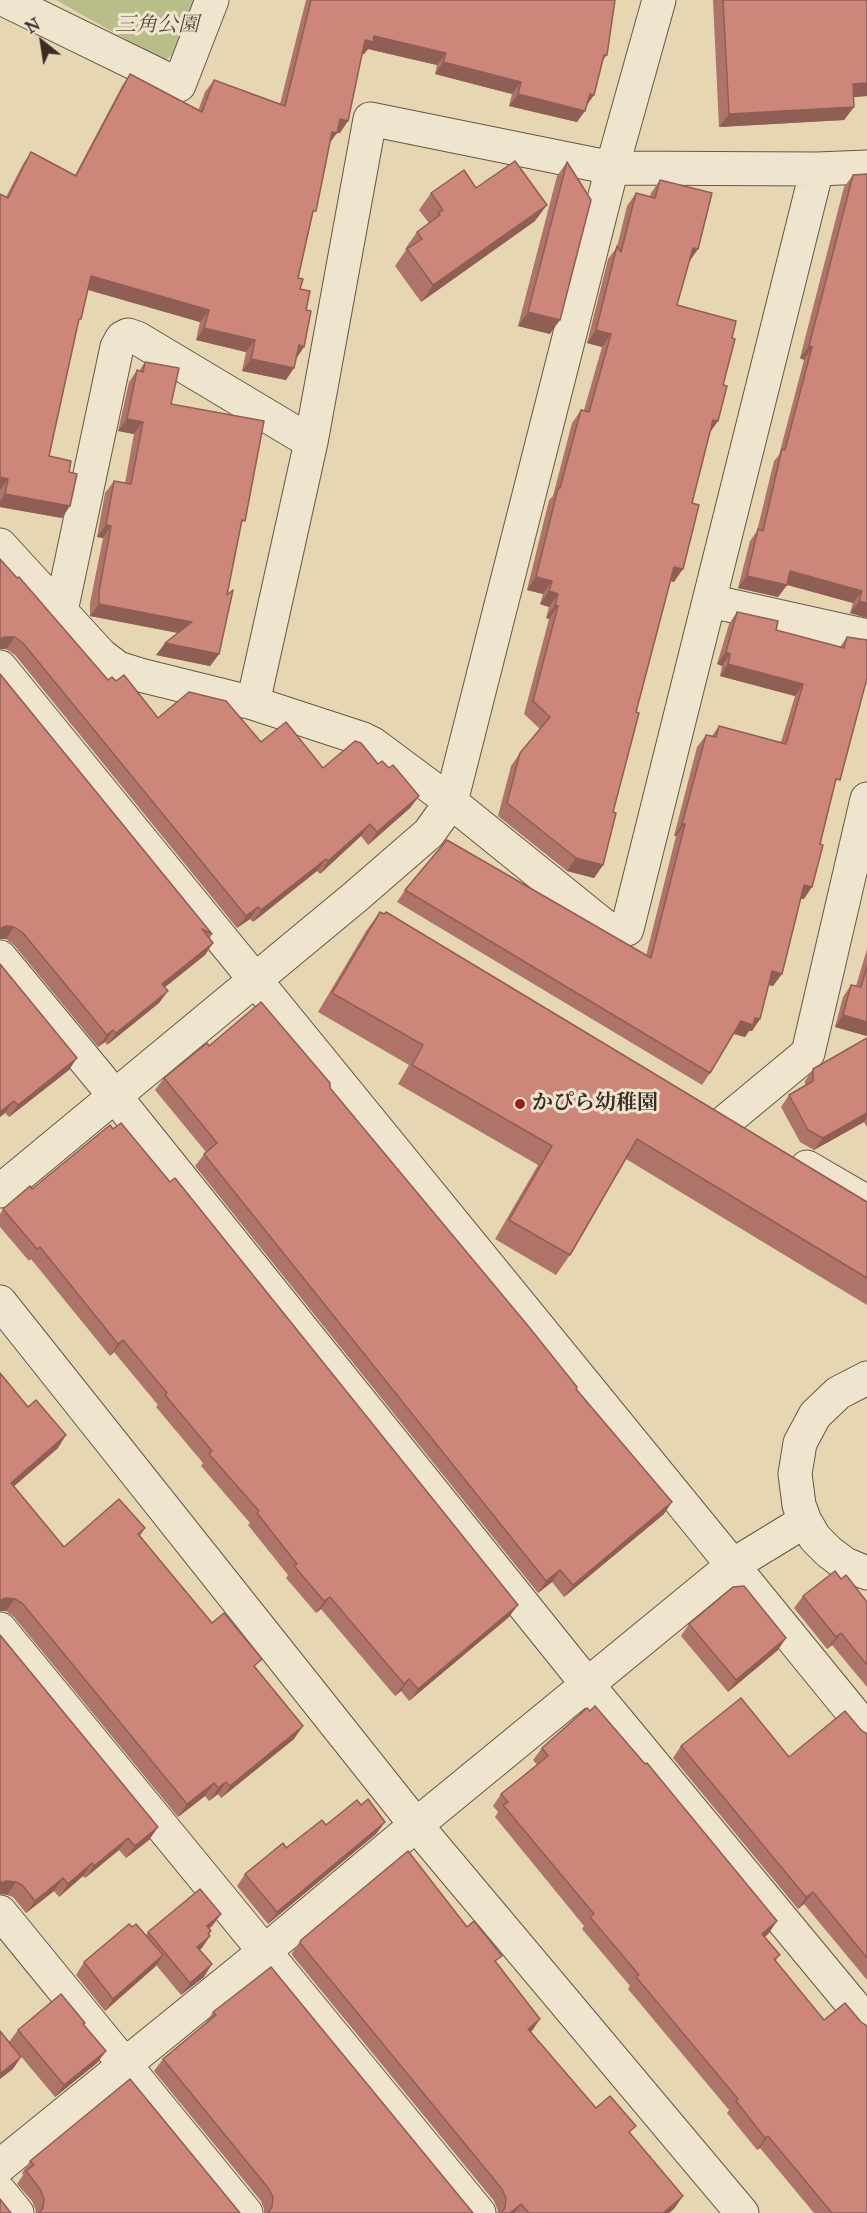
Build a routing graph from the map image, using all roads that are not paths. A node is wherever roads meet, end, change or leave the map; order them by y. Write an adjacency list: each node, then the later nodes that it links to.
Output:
1 (5, 0): 2 (street)
2 (212, 0)
3 (659, 0): 5 (street)
4 (867, 167): 6 (street)
5 (612, 168): 6 (street); 7 (street); 15 (street)
6 (817, 169): 9 (street)
7 (310, 442): 10 (street); 13 (street)
8 (0, 545): 10 (street)
9 (710, 601): 11 (street); 15 (street)
10 (61, 611): 13 (street)
11 (867, 636)
12 (0, 667): 19 (street)
13 (253, 703): 15 (street)
14 (867, 799): 22 (street)
15 (451, 802): 16 (street)
16 (354, 898): 17 (street); 19 (street)
17 (384, 916)
18 (0, 957): 20 (street)
19 (256, 980): 20 (street); 28 (street)
20 (114, 1095): 23 (street); 31 (street)
21 (696, 1103): 22 (street)
22 (726, 1121): 24 (street)
23 (0, 1191)
24 (865, 1198)
25 (0, 1302): 33 (street)
26 (867, 1378): 27 (street)
27 (805, 1521): 28 (street); 29 (street)
28 (733, 1564): 31 (street); 32 (street)
29 (867, 1573)
30 (0, 1629): 35 (street)
31 (587, 1684): 33 (street); 36 (street)
32 (867, 1730)
33 (416, 1825): 35 (street); 43 (street)
34 (0, 1912): 37 (street)
35 (265, 1951): 37 (street); 42 (street)
36 (867, 2022)
37 (124, 2064): 38 (street); 41 (street)
38 (0, 2166)
39 (0, 2192): 40 (street)
40 (17, 2213)
41 (246, 2213)
42 (479, 2213)
43 (742, 2213)

